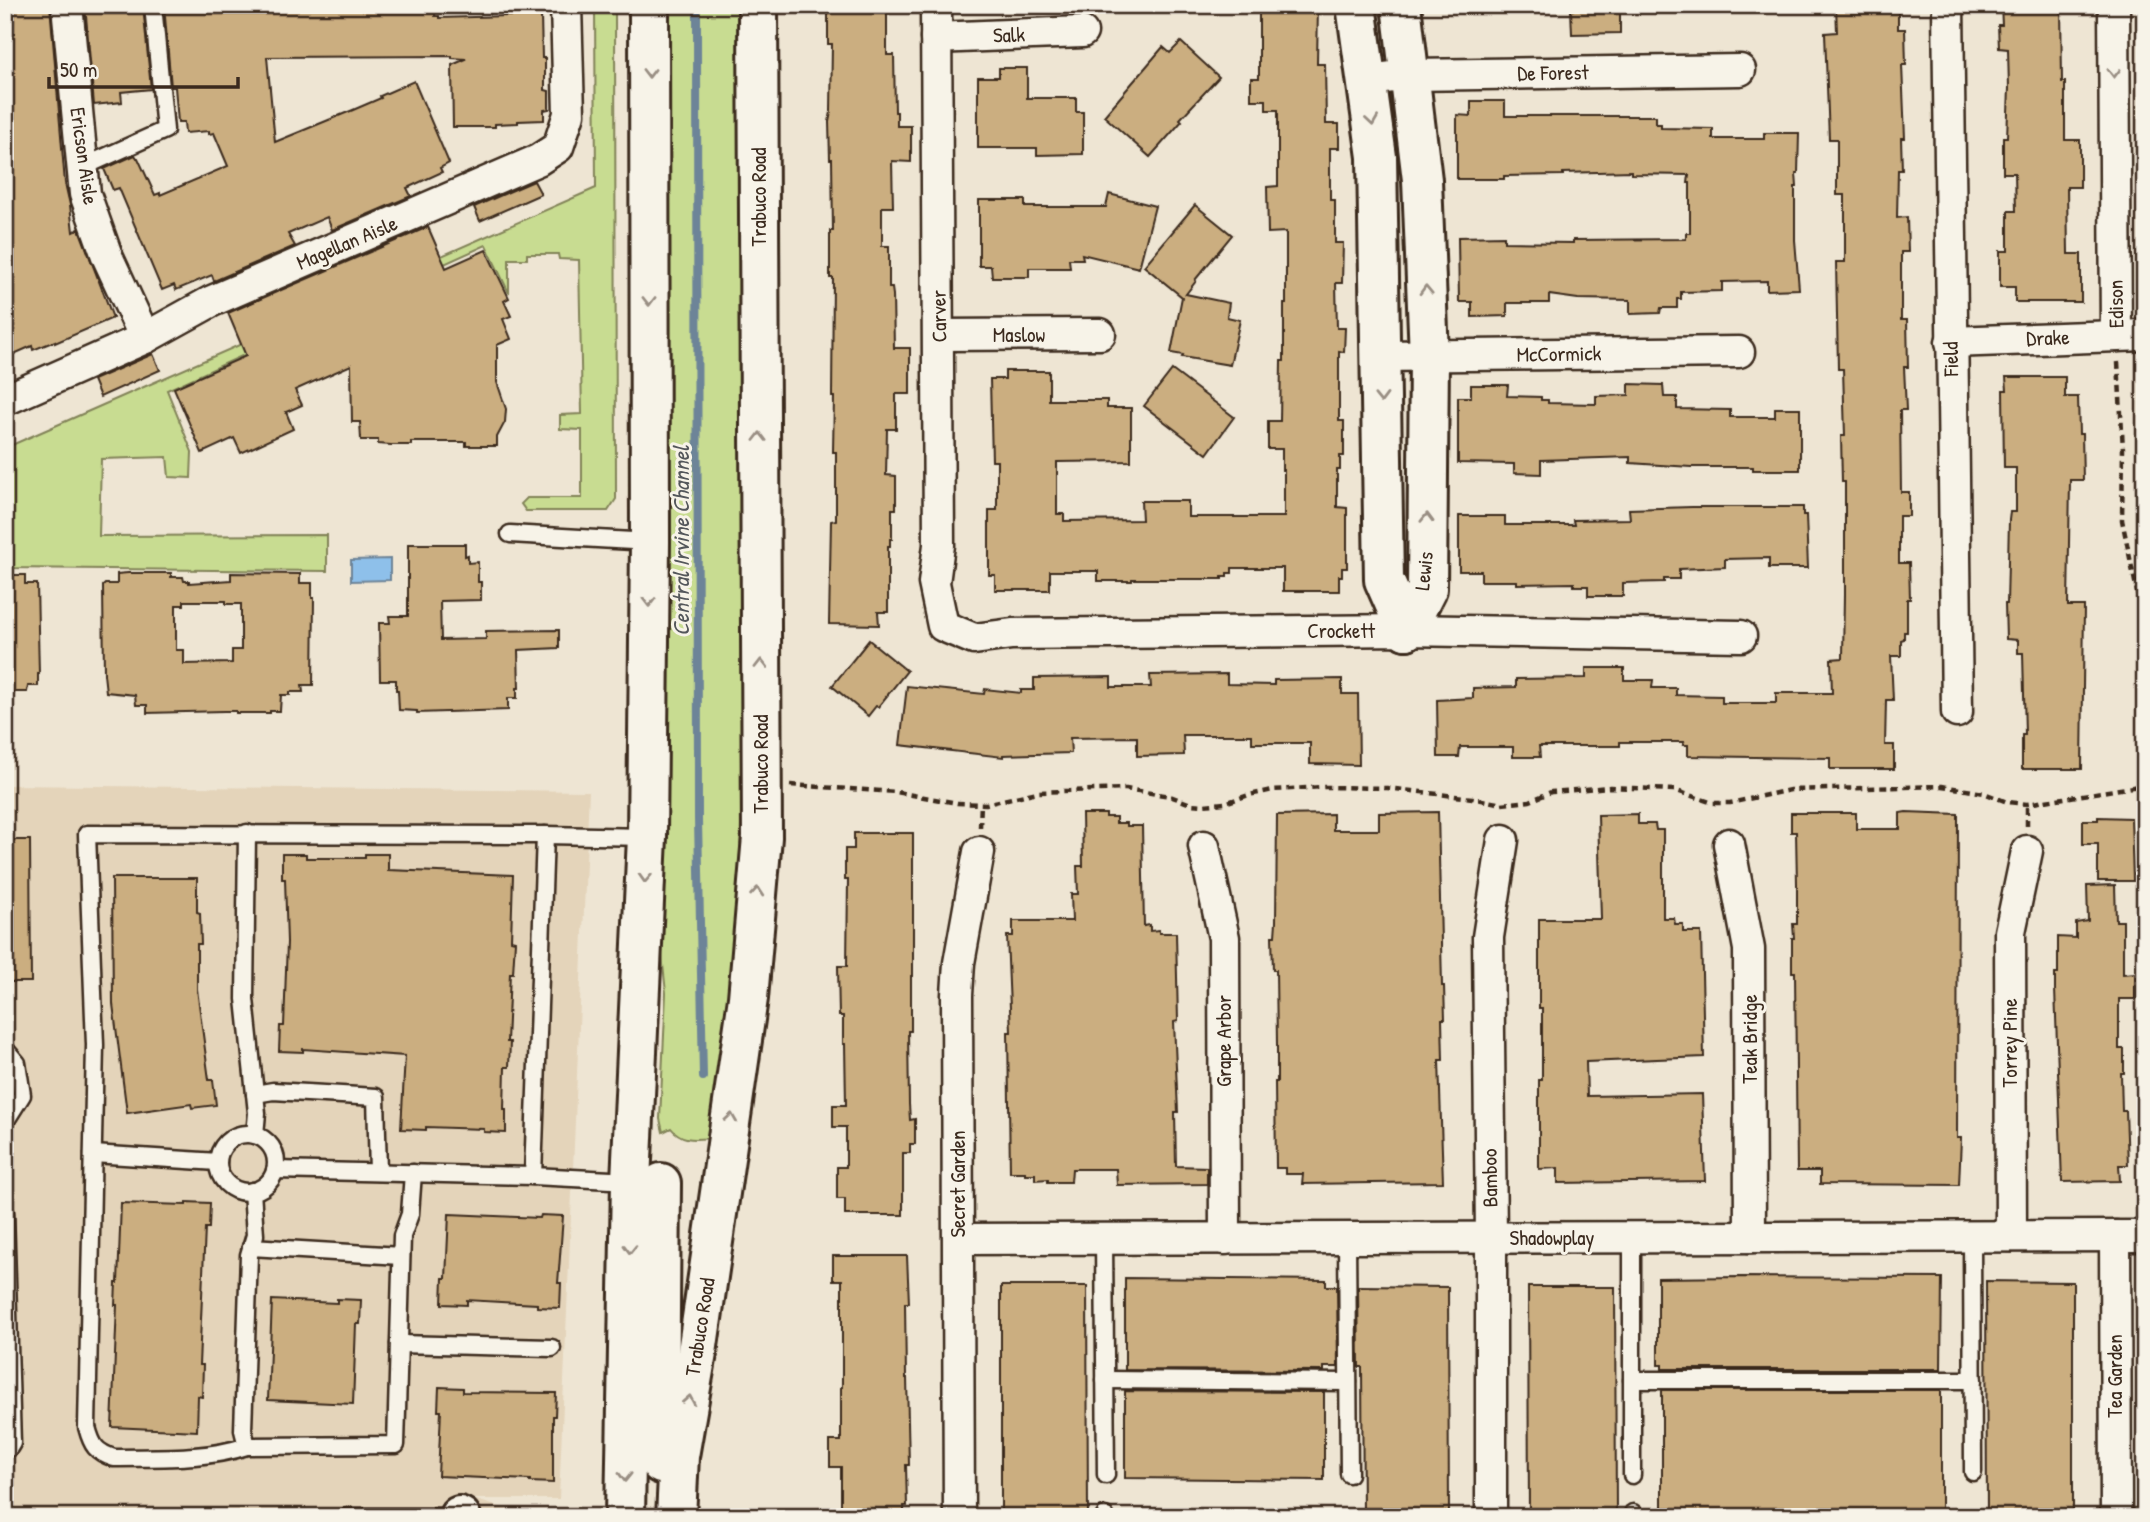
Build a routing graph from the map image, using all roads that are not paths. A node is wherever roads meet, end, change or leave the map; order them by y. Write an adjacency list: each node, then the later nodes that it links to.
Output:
1 (68, 5): 16 (street, Ericson Aisle)
2 (153, 5): 16 (lane)
3 (566, 5): 20 (street, Magellan Aisle)
4 (649, 5): 27 (main road, one-way to 27)
5 (758, 5): 51 (main road, Trabuco Road, one-way to 5)
6 (936, 5): 12 (street, Carver)
7 (1356, 5): 15 (main road, Lewis)
8 (1401, 5): 14 (main road, Lewis)
9 (1948, 5): 21 (street, Field)
10 (2114, 5): 19 (street, Edison, one-way to 19)
11 (1082, 32): 12 (street, Salk)
12 (936, 38): 18 (street, Carver)
13 (1740, 70): 14 (street, De Forest)
14 (1411, 75): 15 (street, De Forest); 24 (main road, Lewis, one-way to 14)
15 (1367, 80): 23 (main road, Lewis, one-way to 23)
16 (83, 167): 20 (street, Ericson Aisle)
17 (1100, 334): 18 (street, Maslow)
18 (939, 335): 28 (street, Carver)
19 (2131, 335): 21 (street, Drake)
20 (145, 338): 25 (street, Magellan Aisle)
21 (1951, 341): 31 (street, Field)
22 (1738, 352): 24 (street, McCormick)
23 (1380, 356): 24 (street, McCormick); 29 (main road, Lewis, one-way to 29)
24 (1429, 356): 29 (main road, Lewis, one-way to 24)
25 (5, 400)
26 (510, 534): 27 (lane)
27 (650, 542): 34 (main road, one-way to 34)
28 (943, 626): 29 (street, Crockett)
29 (1406, 630): 30 (street, Crockett)
30 (1741, 636)
31 (1956, 712)
32 (247, 833): 33 (lane); 41 (lane); 44 (lane)
33 (545, 835): 34 (lane); 49 (lane)
34 (647, 837): 50 (main road, one-way to 50)
35 (1503, 841): 61 (street, Bamboo)
36 (1729, 844): 58 (street, Teak Bridge)
37 (1204, 846): 64 (street, Grape Arbor)
38 (2027, 851): 54 (street, Torrey Pine)
39 (979, 852): 62 (street, Secret Garden)
40 (5, 1049): 42 (lane)
41 (255, 1094): 43 (lane); 47 (lane)
42 (5, 1122)
43 (255, 1135): 45 (lane); 46 (lane)
44 (93, 1154): 45 (lane); 73 (lane)
45 (218, 1162): 52 (lane)
46 (275, 1170): 47 (lane); 52 (lane)
47 (378, 1172): 48 (lane)
48 (412, 1173): 49 (lane); 66 (lane)
49 (533, 1176): 50 (lane)
50 (646, 1182): 51 (main road); 79 (main road); 82 (main road, one-way to 82)
51 (722, 1185): 79 (main road, Trabuco Road, one-way to 51)
52 (252, 1191): 65 (lane)
53 (5, 1213): 74 (lane)
54 (2011, 1236): 55 (street, Shadowplay); 59 (street, Shadowplay)
55 (2115, 1236): 56 (street, Shadowplay); 85 (street, Tea Garden)
56 (2145, 1236)
57 (1632, 1237): 58 (street, Shadowplay); 61 (street, Shadowplay); 70 (lane)
58 (1750, 1237): 59 (street, Shadowplay)
59 (1972, 1237): 71 (lane)
60 (1347, 1238): 61 (street, Shadowplay); 64 (street, Shadowplay); 72 (lane)
61 (1491, 1238): 84 (street, Bamboo)
62 (958, 1239): 63 (street, Shadowplay); 83 (street, Secret Garden)
63 (1104, 1239): 64 (street, Shadowplay); 69 (lane)
64 (1225, 1239)
65 (251, 1247): 66 (lane); 73 (lane)
66 (401, 1256): 67 (lane)
67 (399, 1345): 68 (lane); 73 (lane)
68 (552, 1349)
69 (1105, 1380): 72 (lane); 77 (lane)
70 (1632, 1380): 71 (lane); 78 (lane)
71 (1973, 1380): 75 (lane)
72 (1348, 1382): 76 (lane)
73 (247, 1446)
74 (5, 1448)
75 (1973, 1472)
76 (1349, 1474)
77 (1106, 1475)
78 (1632, 1475)
79 (676, 1512)
80 (348, 1517): 81 (lane)
81 (459, 1517)
82 (625, 1517)
83 (959, 1517)
84 (1491, 1517)
85 (2116, 1517)

